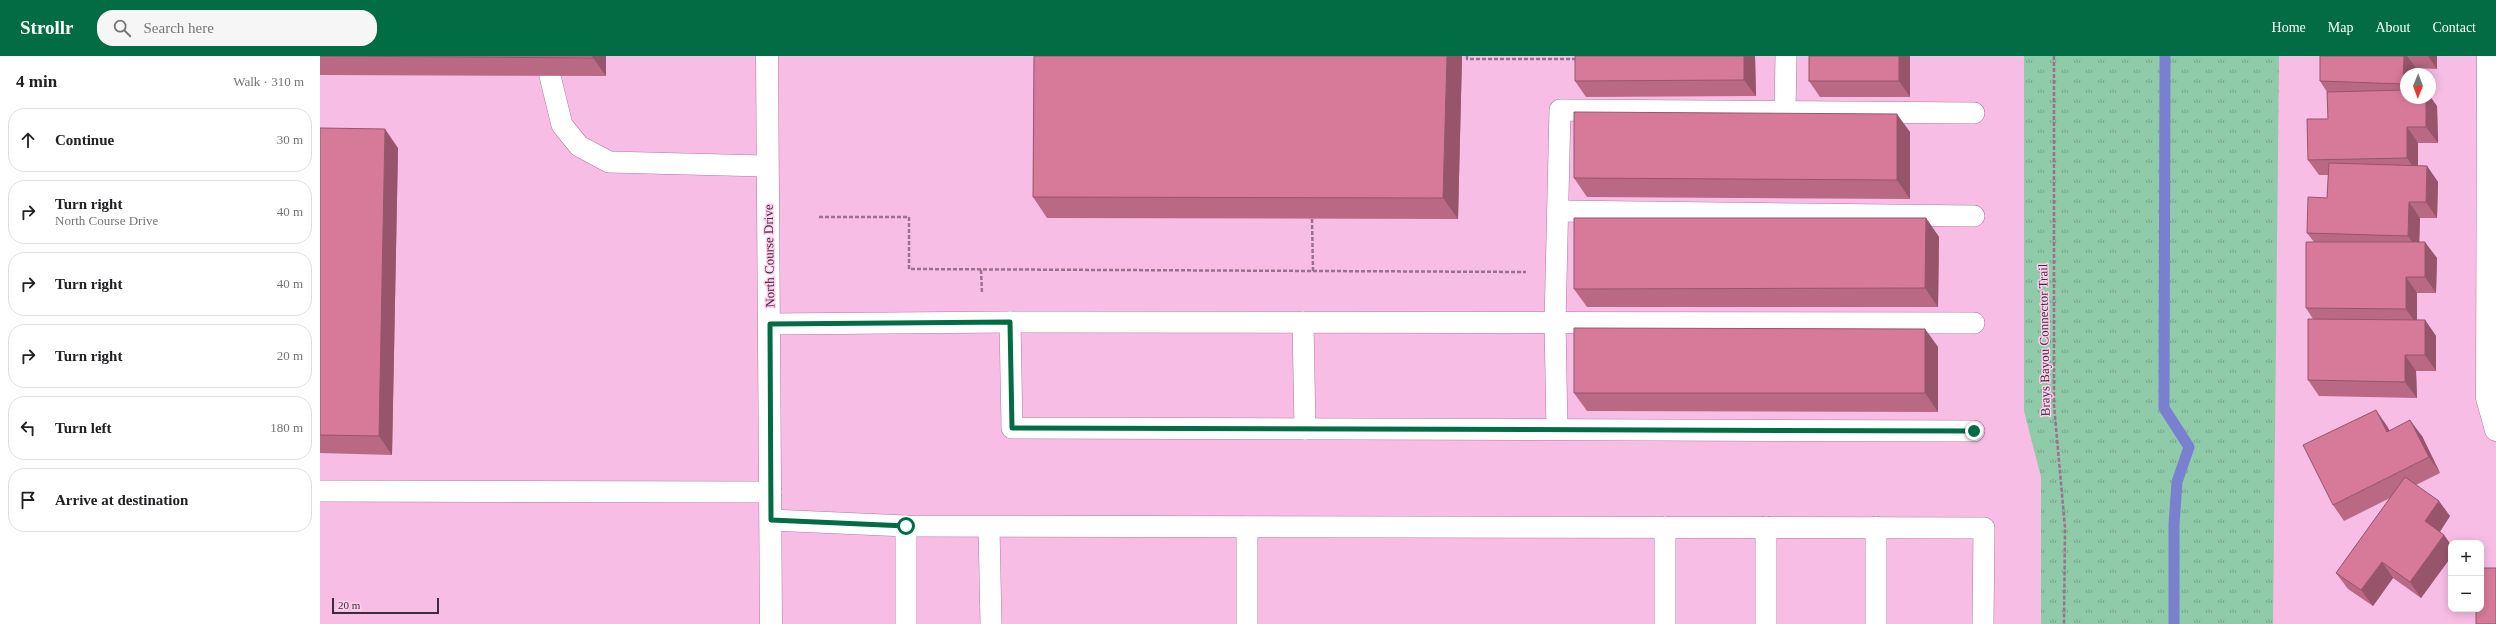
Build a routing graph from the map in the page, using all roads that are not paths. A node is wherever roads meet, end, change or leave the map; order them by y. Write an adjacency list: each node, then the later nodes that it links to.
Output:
1 (767, 56): 7 (street, North Course Drive)
2 (1786, 56): 5 (lane)
3 (2488, 56): 17 (street)
4 (550, 76): 7 (lane)
5 (1785, 111): 6 (lane); 8 (lane)
6 (1974, 113)
7 (767, 166): 14 (street, North Course Drive)
8 (1558, 211): 9 (lane); 12 (lane)
9 (1974, 216)
10 (1010, 322): 11 (lane); 14 (lane); 15 (lane)
11 (1303, 322): 12 (lane); 15 (lane)
12 (1555, 323): 13 (lane); 16 (lane)
13 (1974, 323)
14 (770, 324): 20 (street, North Course Drive)
15 (1305, 429): 16 (lane)
16 (1557, 429): 18 (lane)
17 (2496, 430)
18 (1974, 431)
19 (320, 491): 20 (lane)
20 (771, 492): 21 (street, North Course Drive)
21 (771, 520): 22 (lane); 28 (street, North Course Drive)
22 (906, 526): 23 (lane); 29 (lane)
23 (989, 526): 24 (lane); 30 (lane)
24 (1247, 527): 25 (lane); 31 (lane)
25 (1665, 527): 26 (lane); 32 (lane)
26 (1766, 527): 27 (lane); 33 (lane)
27 (1876, 527): 34 (lane); 35 (lane)
28 (771, 624)
29 (906, 624)
30 (991, 624)
31 (1247, 624)
32 (1665, 624)
33 (1766, 624)
34 (1876, 624)
35 (1983, 624)

